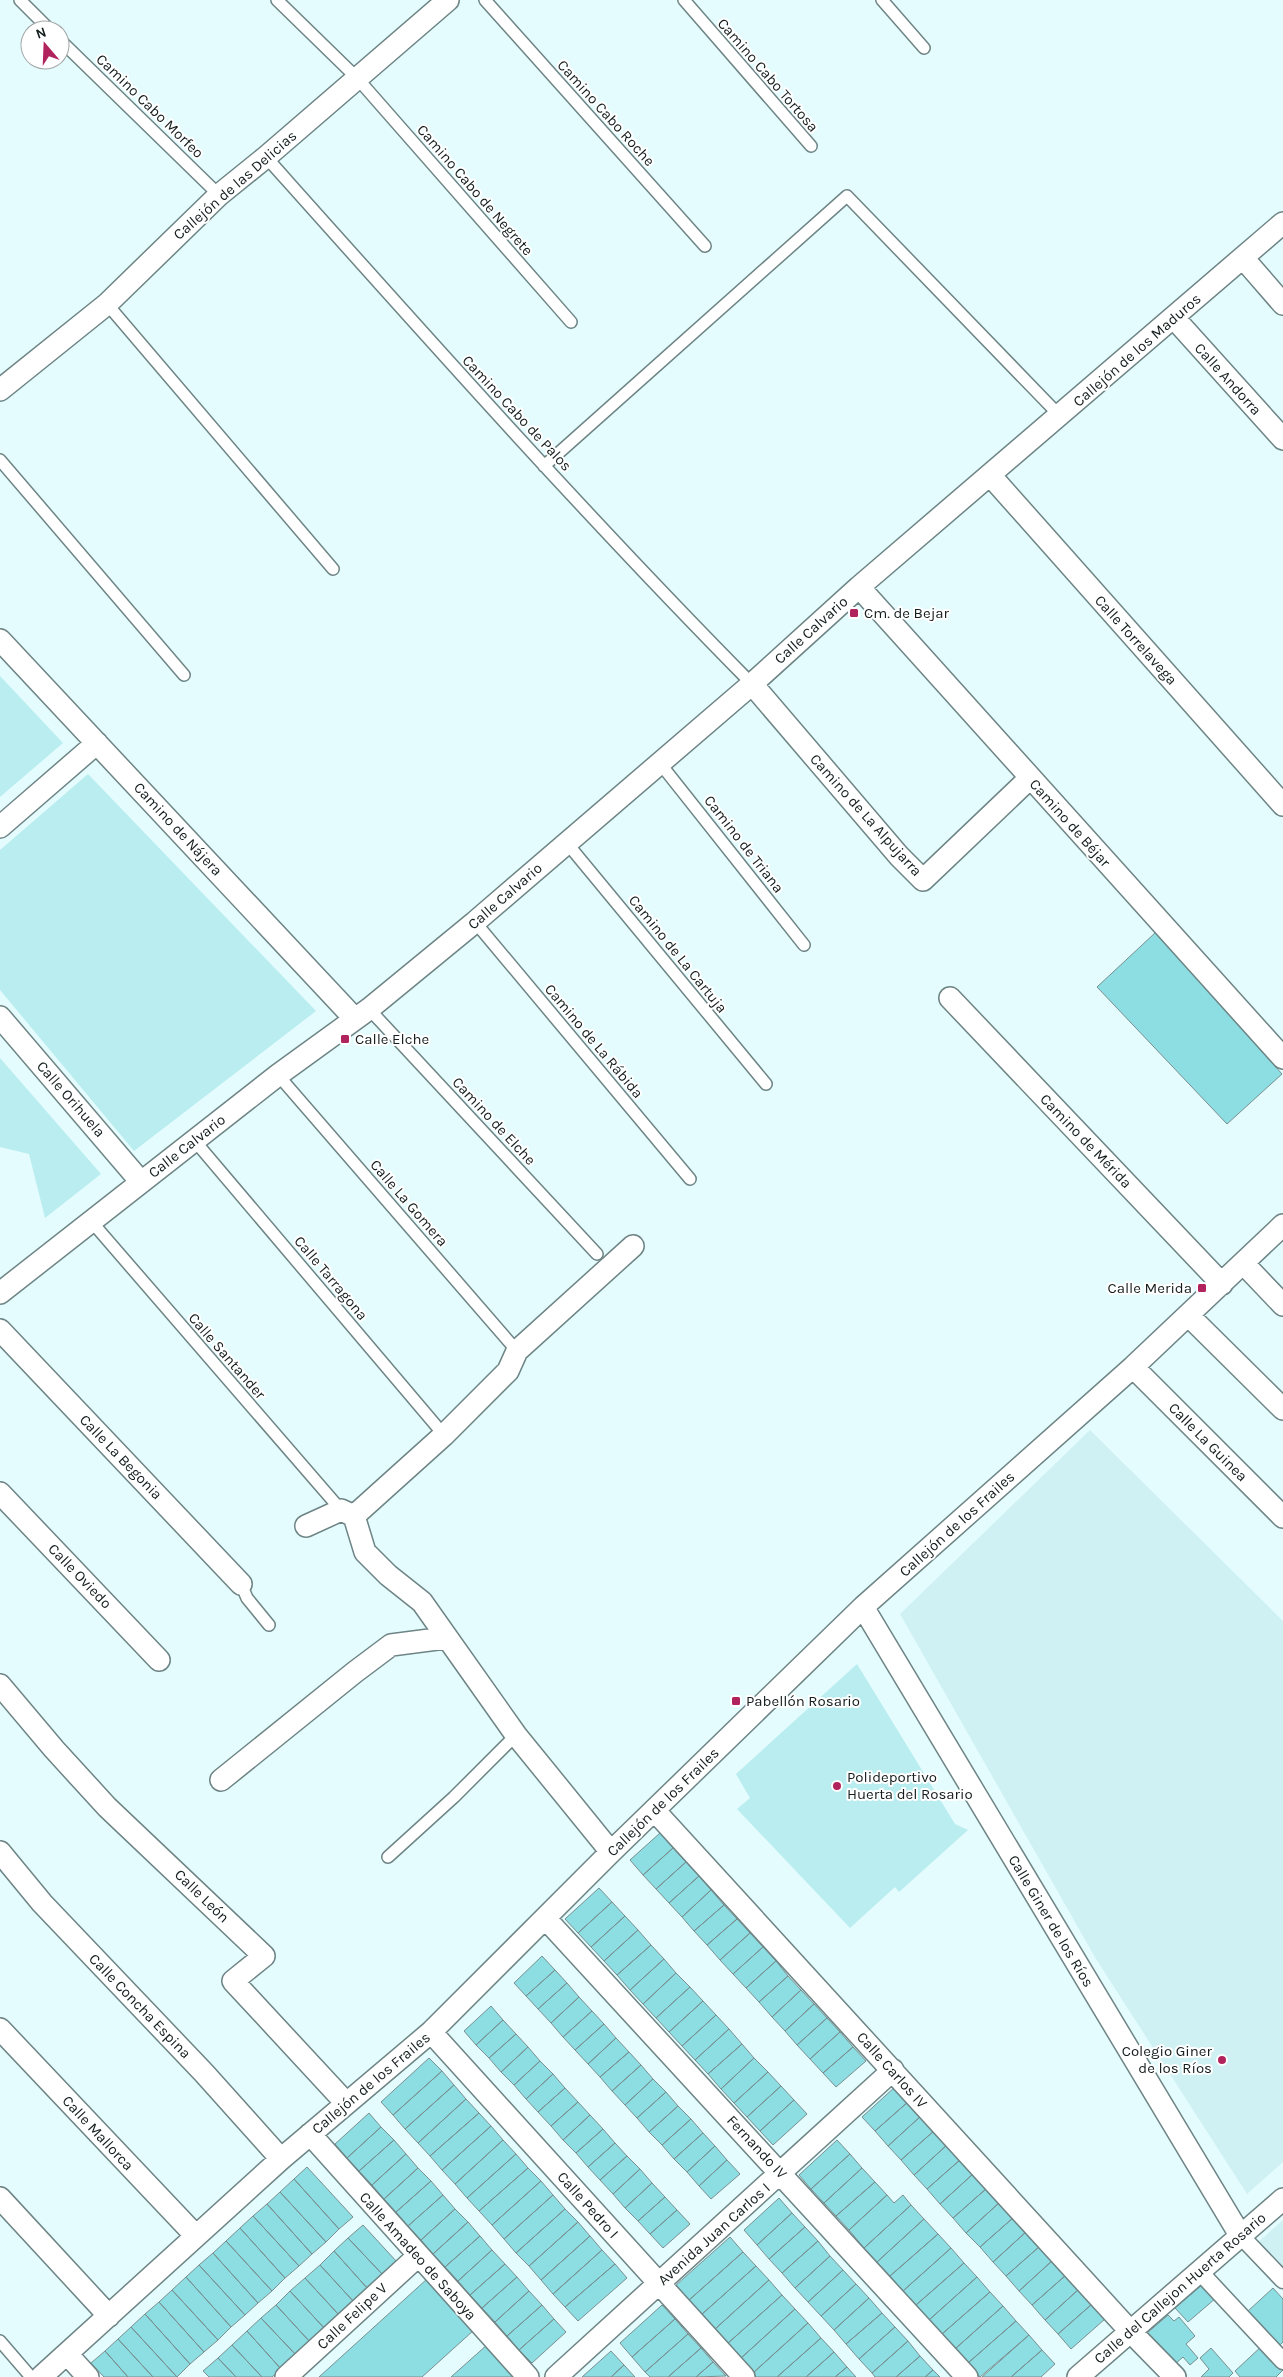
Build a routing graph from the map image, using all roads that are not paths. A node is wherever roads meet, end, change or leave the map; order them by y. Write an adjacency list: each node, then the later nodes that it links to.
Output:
1 (20, 0): 7 (lane)
2 (277, 0): 10 (lane)
3 (448, 0): 10 (street, Callejón de las Delicias)
4 (485, 0): 15 (lane, Camino Cabo Roche)
5 (684, 0): 11 (lane, Camino Cabo Tortosa)
6 (882, 0): 8 (lane)
7 (40, 20)
8 (924, 48)
9 (70, 50): 13 (lane, Camino Cabo Morfeo)
10 (357, 78): 12 (street, Callejón de las Delicias); 20 (lane, Camino Cabo de Negrete)
11 (811, 146)
12 (266, 158): 13 (street, Callejón de las Delicias); 25 (lane, Camino Cabo de Palos)
13 (219, 195): 17 (street, Callejón de las Delicias)
14 (1281, 228): 16 (street, Callejón de los Maduros)
15 (705, 246)
16 (1243, 258): 18 (street); 19 (street, Callejón de los Maduros)
17 (107, 304): 21 (street, Callejón de las Delicias); 27 (lane)
18 (1283, 304)
19 (1174, 318): 22 (street, Callejón de los Maduros); 23 (street, Calle Andorra)
20 (571, 322)
21 (0, 390)
22 (1060, 416): 25 (lane); 26 (street, Callejón de los Maduros)
23 (1283, 439)
24 (0, 460): 30 (lane)
25 (544, 466): 31 (lane, Camino Cabo de Palos)
26 (990, 475): 28 (street, Calle Calvario); 35 (street, Calle Torrelavega)
27 (332, 568)
28 (858, 587): 31 (street, Calle Calvario); 34 (street, Camino de Béjar)
29 (0, 640): 32 (street, Camino de Nájera)
30 (184, 675)
31 (752, 684): 33 (street, Calle Calvario); 34 (street, Camino de La Alpujarra)
32 (97, 743): 36 (street); 41 (street, Camino de Nájera)
33 (659, 762): 37 (street, Calle Calvario); 39 (lane, Camino de Triana)
34 (1030, 778): 43 (street, Camino de Béjar)
35 (1283, 805)
36 (0, 826)
37 (566, 842): 38 (street, Calle Calvario); 45 (lane, Camino de La Cartuja)
38 (475, 922): 41 (street, Calle Calvario); 47 (lane, Camino de La Rábida)
39 (804, 945)
40 (950, 998): 54 (street, Camino de Mérida)
41 (362, 1014): 44 (street, Calle Calvario); 52 (lane, Camino de Elche)
42 (0, 1016): 48 (street, Calle Orihuela)
43 (1283, 1058)
44 (278, 1075): 46 (street, Calle Calvario); 59 (lane, Calle La Gomera)
45 (766, 1084)
46 (194, 1140): 48 (street, Calle Calvario); 62 (lane, Calle Tarragona)
47 (690, 1179)
48 (141, 1182): 49 (street, Calle Calvario)
49 (91, 1222): 55 (street, Calle Calvario); 64 (lane, Calle Santander)
50 (1283, 1225): 53 (street, Callejón de los Frailes)
51 (633, 1246): 59 (street)
52 (597, 1254)
53 (1243, 1263): 54 (street, Callejón de los Frailes); 56 (street)
54 (1222, 1284): 57 (street, Callejón de los Frailes)
55 (2, 1289)
56 (1283, 1304)
57 (1188, 1315): 60 (street, Callejón de los Frailes); 61 (street)
58 (0, 1330): 67 (street, Calle La Begonia)
59 (517, 1350): 62 (street)
60 (1133, 1368): 65 (street, Calle La Guinea); 68 (street, Callejón de los Frailes)
61 (1283, 1409)
62 (444, 1435): 64 (street)
63 (0, 1493): 71 (street, Calle Oviedo)
64 (348, 1513): 66 (street); 70 (street)
65 (1283, 1517)
66 (306, 1526)
67 (242, 1584): 69 (lane)
68 (863, 1607): 75 (street, Callejón de los Frailes); 89 (street, Calle Giner de los Ríos)
69 (269, 1625)
70 (446, 1638): 73 (street); 74 (street)
71 (159, 1660)
72 (0, 1686): 83 (street, Calle León)
73 (516, 1735): 77 (street); 78 (lane)
74 (221, 1780)
75 (654, 1810): 77 (street, Callejón de los Frailes); 82 (street, Calle Carlos IV)
76 (0, 1852): 85 (street, Calle Concha Espina)
77 (611, 1852): 79 (street, Callejón de los Frailes)
78 (388, 1857)
79 (545, 1918): 81 (street, Callejón de los Frailes); 86 (street, Fernando IV)
80 (0, 2029): 90 (street, Calle Mallorca)
81 (431, 2032): 83 (street, Callejón de los Frailes); 94 (street, Calle Pedro I)
82 (893, 2070): 86 (street, Avenida Juan Carlos I); 96 (street, Calle Carlos IV)
83 (346, 2103): 84 (street, Callejón de los Frailes)
84 (310, 2134): 85 (street, Callejón de los Frailes); 91 (street, Calle Amadeo de Saboya)
85 (281, 2159): 90 (street, Callejón de los Frailes)
86 (781, 2173): 94 (street, Avenida Juan Carlos I); 107 (street, Fernando IV)
87 (0, 2198): 95 (street)
88 (1283, 2199): 89 (street, Calle del Callejon Huerta Rosario)
89 (1240, 2235): 92 (street, Calle del Callejon Huerta Rosario); 93 (street)
90 (196, 2236): 95 (street, Callejón de los Frailes)
91 (418, 2256): 103 (street, Calle Felipe V); 104 (street, Calle Amadeo de Saboya)
92 (1199, 2271): 96 (street, Calle del Callejon Huerta Rosario); 99 (street)
93 (1283, 2280)
94 (659, 2284): 105 (street, Avenida Juan Carlos I); 106 (street, Calle Pedro I)
95 (109, 2316): 98 (street, Callejón de los Frailes)
96 (1130, 2330): 108 (street, Calle del Callejon Huerta Rosario); 109 (street, Calle Carlos IV)
97 (0, 2342): 100 (lane)
98 (67, 2354): 101 (street, Callejón de los Frailes); 102 (street)
99 (1283, 2361)
100 (31, 2377)
101 (41, 2377)
102 (88, 2377)
103 (286, 2377)
104 (528, 2377)
105 (556, 2377)
106 (744, 2377)
107 (967, 2377)
108 (1078, 2377)
109 (1175, 2377)

